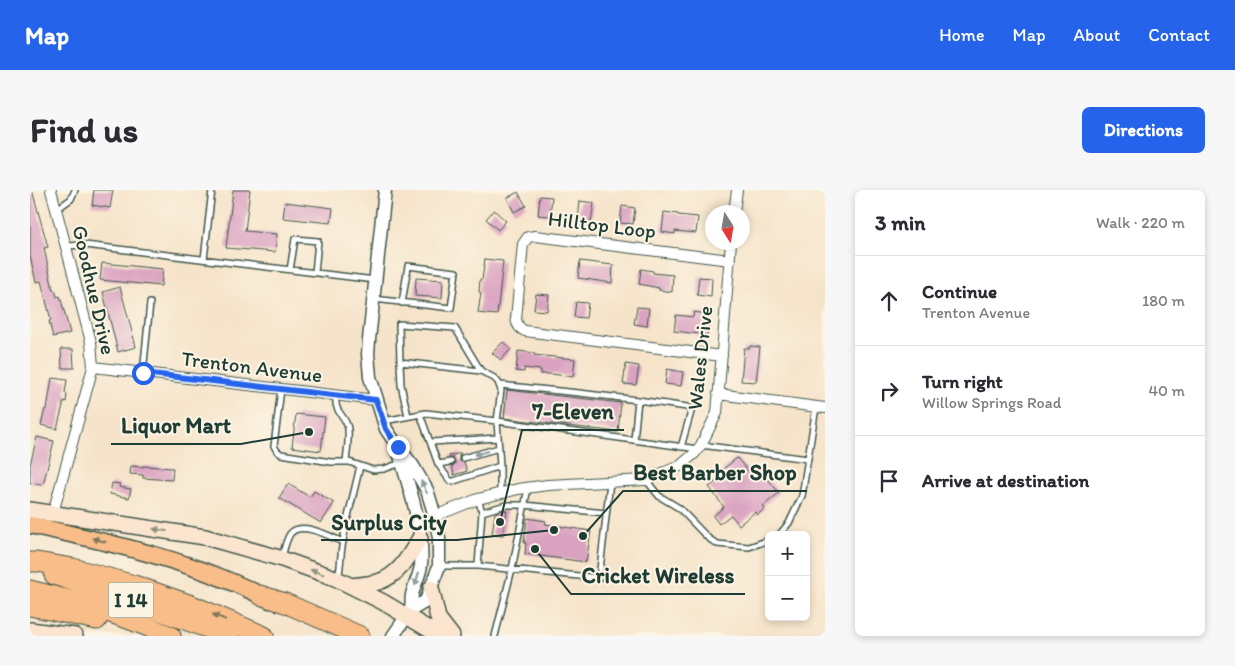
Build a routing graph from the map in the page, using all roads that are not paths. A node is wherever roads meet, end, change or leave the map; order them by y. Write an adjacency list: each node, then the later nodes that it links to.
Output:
1 (51, 190): 7 (street, Goodhue Drive)
2 (75, 190): 7 (lane)
3 (212, 190): 10 (lane)
4 (385, 190): 14 (street)
5 (737, 190): 6 (street)
6 (735, 205)
7 (56, 209): 8 (street, Goodhue Drive)
8 (66, 246): 10 (lane); 20 (street, Goodhue Drive)
9 (731, 250): 11 (street, Wales Drive)
10 (204, 259): 12 (lane)
11 (730, 260): 18 (street, Wales Drive); 18 (street, Hilltop Loop)
12 (290, 270): 13 (lane); 13 (lane)
13 (315, 273): 14 (lane)
14 (376, 280): 15 (street)
15 (374, 299): 17 (lane); 27 (street)
16 (150, 303): 22 (lane)
17 (402, 303): 17 (lane)
18 (722, 356): 25 (street, Wales Drive)
19 (400, 362): 21 (lane); 21 (lane); 31 (lane)
20 (93, 367): 22 (street, Trenton Avenue); 57 (street, Goodhue Drive)
21 (481, 371): 23 (lane)
22 (143, 373): 24 (street, Trenton Avenue)
23 (500, 385): 28 (lane); 33 (lane)
24 (282, 389): 26 (street, Trenton Avenue); 43 (lane)
25 (718, 394): 29 (street); 39 (street, Wales Drive)
26 (336, 395): 27 (street, Trenton Avenue); 43 (lane)
27 (376, 400): 32 (street)
28 (638, 400): 35 (lane); 37 (lane)
29 (820, 407): 42 (lane)
30 (420, 414): 31 (lane); 33 (lane); 36 (lane)
31 (408, 416): 32 (lane)
32 (384, 421): 38 (street)
33 (497, 422): 34 (lane); 35 (lane)
34 (498, 438): 36 (lane); 40 (lane)
35 (634, 440): 37 (lane)
36 (431, 442): 46 (lane)
37 (681, 446): 39 (lane)
38 (398, 447): 45 (street); 59 (street, one-way to 38)
39 (700, 447): 42 (lane); 49 (street, Wales Drive)
40 (499, 448): 41 (lane, one-way to 41); 48 (lane)
41 (463, 458)
42 (808, 459): 62 (lane)
43 (346, 462): 47 (lane)
44 (451, 462): 46 (lane)
45 (402, 463): 47 (lane); 60 (street)
46 (438, 464): 48 (lane)
47 (360, 466): 65 (lane)
48 (500, 466): 52 (lane)
49 (646, 480): 50 (street, Wales Drive); 64 (lane)
50 (610, 482): 51 (street, Wales Drive); 58 (lane)
51 (528, 488): 52 (street, Wales Drive); 54 (lane)
52 (500, 493): 53 (street, Wales Drive)
53 (478, 499): 56 (lane); 59 (street, Wales Drive)
54 (524, 506): 56 (lane); 58 (lane); 71 (lane)
55 (30, 510): 57 (main road)
56 (482, 512): 69 (lane)
57 (53, 513): 66 (main road, one-way to 57)
58 (606, 513): 71 (lane)
59 (436, 516): 60 (street, Wales Drive); 68 (street)
60 (418, 521): 63 (street)
61 (30, 525): 75 (main road, one-way to 61)
62 (782, 531)
63 (420, 538): 72 (main road); 77 (street, one-way to 77)
64 (765, 541)
65 (343, 542): 66 (lane); 72 (lane)
66 (281, 559): 72 (main road, one-way to 66)
67 (30, 562): 83 (highway, one-way to 67)
68 (439, 566): 69 (lane); 73 (street)
69 (478, 566): 71 (lane)
70 (30, 569): 82 (highway, I 14)
71 (512, 569): 88 (lane)
72 (344, 583): 77 (main road)
73 (431, 588): 77 (street); 87 (main road)
74 (30, 590): 81 (highway, I 14)
75 (260, 595): 84 (main road); 85 (highway)
76 (30, 606): 80 (highway)
77 (403, 623): 86 (main road)
78 (30, 630): 79 (main road)
79 (75, 636)
80 (146, 636)
81 (171, 636)
82 (230, 636)
83 (264, 636)
84 (341, 636)
85 (360, 636)
86 (440, 636)
87 (452, 636)
88 (496, 636)

